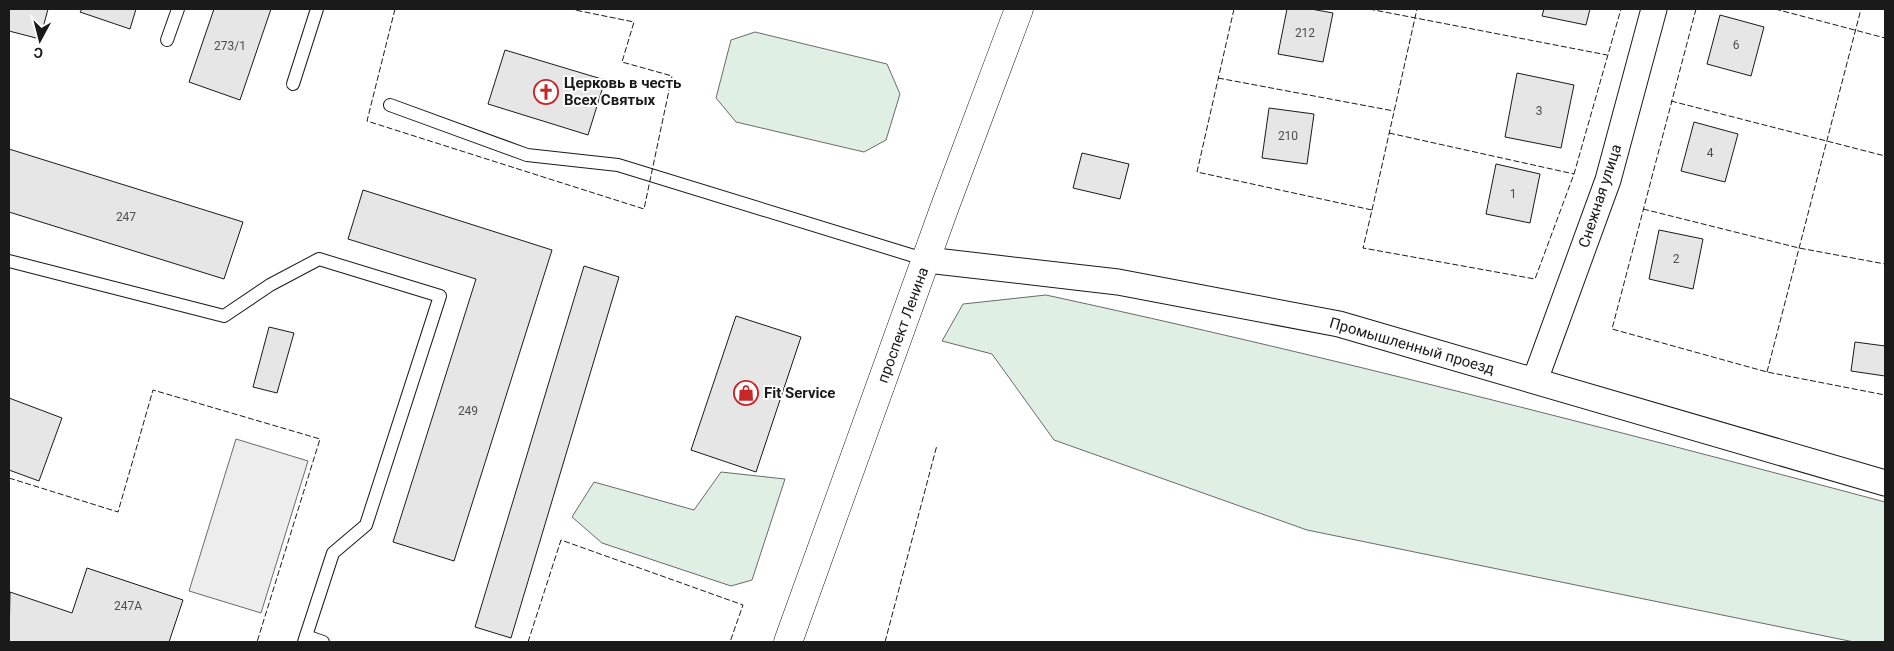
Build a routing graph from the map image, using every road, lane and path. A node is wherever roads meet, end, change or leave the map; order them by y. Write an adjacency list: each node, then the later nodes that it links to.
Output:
1 (178, 9): 5 (lane)
2 (317, 9): 6 (lane)
3 (1019, 9): 8 (street, проспект Ленина)
4 (1654, 9): 10 (street, Снежная улица)
5 (168, 40)
6 (293, 84)
7 (390, 105): 8 (lane)
8 (927, 260): 10 (street, Промышленный проезд); 14 (street, проспект Ленина)
9 (9, 261): 12 (lane)
10 (1535, 380): 11 (street, Промышленный проезд)
11 (1885, 483)
12 (305, 639): 13 (lane)
13 (323, 642)
14 (788, 642)

